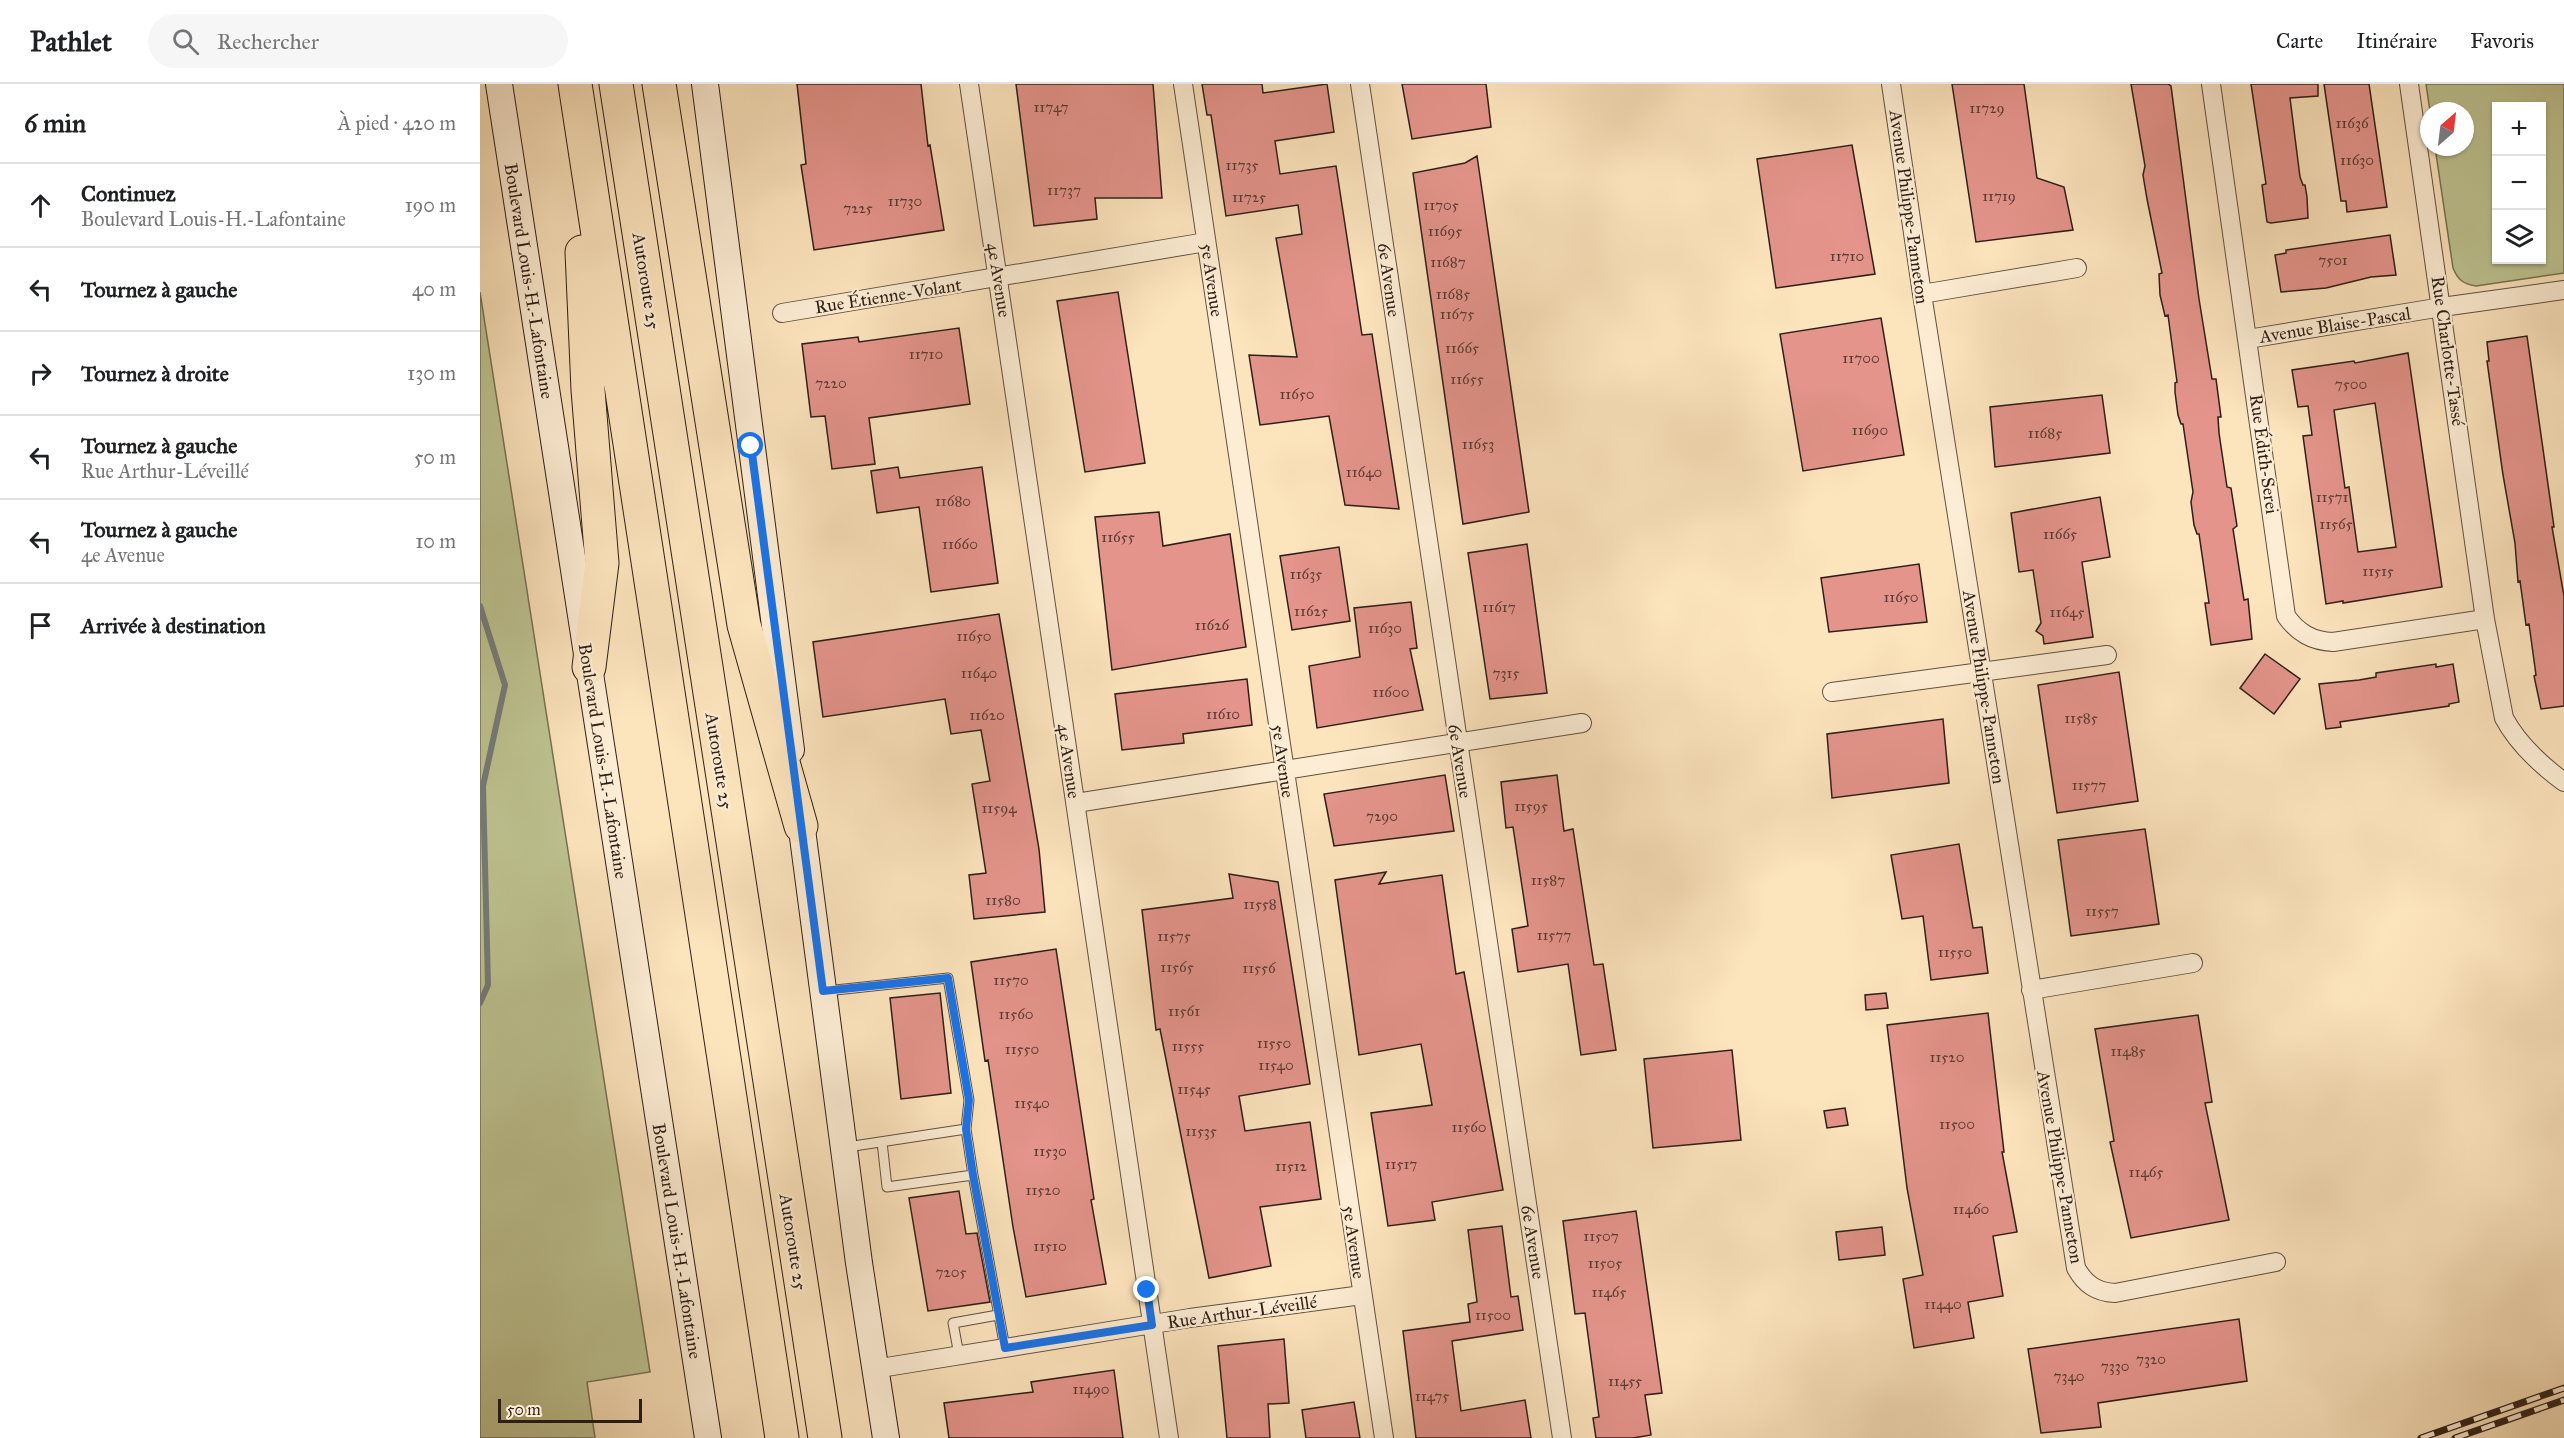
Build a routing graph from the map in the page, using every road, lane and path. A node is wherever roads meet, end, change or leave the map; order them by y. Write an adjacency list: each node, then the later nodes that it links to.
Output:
1 (500, 84): 22 (main road, Boulevard Louis-H.-Lafontaine)
2 (616, 84): 47 (highway, Autoroute 25)
3 (659, 84): 30 (highway)
4 (705, 84): 30 (main road)
5 (969, 84): 14 (street, 4e Avenue)
6 (1183, 84): 12 (street, 5e Avenue)
7 (1360, 84): 26 (street, 6e Avenue)
8 (1891, 84): 16 (street, Avenue Philippe-Panneton)
9 (2211, 84): 19 (street, Rue Édith-Serei)
10 (2409, 84): 17 (street, Rue Charlotte-Tassé)
11 (575, 86): 22 (highway); 46 (highway)
12 (1206, 242): 14 (street, Rue Étienne-Volant); 27 (street, 5e Avenue)
13 (2077, 268): 16 (street)
14 (999, 278): 18 (street, Rue Étienne-Volant); 29 (street, 4e Avenue)
15 (2564, 290): 17 (street, Avenue Blaise-Pascal)
16 (1922, 294): 23 (street, Avenue Philippe-Panneton)
17 (2442, 307): 19 (street, Avenue Blaise-Pascal); 20 (street, Rue Charlotte-Tassé)
18 (782, 314)
19 (2248, 339): 20 (street, Rue Édith-Serei)
20 (2485, 619): 28 (street, Rue Charlotte-Tassé)
21 (2107, 655): 23 (street)
22 (589, 666): 45 (main road, Boulevard Louis-H.-Lafontaine)
23 (1982, 672): 24 (street); 32 (street, Avenue Philippe-Panneton)
24 (1832, 692)
25 (1582, 723): 26 (street)
26 (1458, 743): 27 (street); 51 (street, 6e Avenue)
27 (1284, 770): 29 (street); 39 (street, 5e Avenue)
28 (2564, 783)
29 (1076, 803): 41 (street, 4e Avenue)
30 (801, 826): 33 (main road)
31 (2193, 963): 32 (street)
32 (2031, 990): 38 (street, Avenue Philippe-Panneton)
33 (823, 991): 34 (lane); 36 (main road)
34 (966, 1129): 35 (lane); 37 (lane)
35 (882, 1142): 36 (lane); 37 (lane)
36 (844, 1148): 44 (main road)
37 (973, 1175): 40 (lane)
38 (2276, 1262)
39 (1362, 1295): 41 (street, Rue Arthur-Léveillé); 50 (street, 5e Avenue)
40 (998, 1315): 42 (lane); 43 (lane)
41 (1152, 1325): 42 (street, Rue Arthur-Léveillé); 49 (street, 4e Avenue)
42 (1005, 1348): 43 (street, Rue Arthur-Léveillé)
43 (959, 1355): 44 (street, Rue Arthur-Léveillé)
44 (874, 1369): 48 (main road)
45 (708, 1438)
46 (782, 1438)
47 (825, 1438)
48 (886, 1438)
49 (1169, 1438)
50 (1384, 1438)
51 (1562, 1438)

